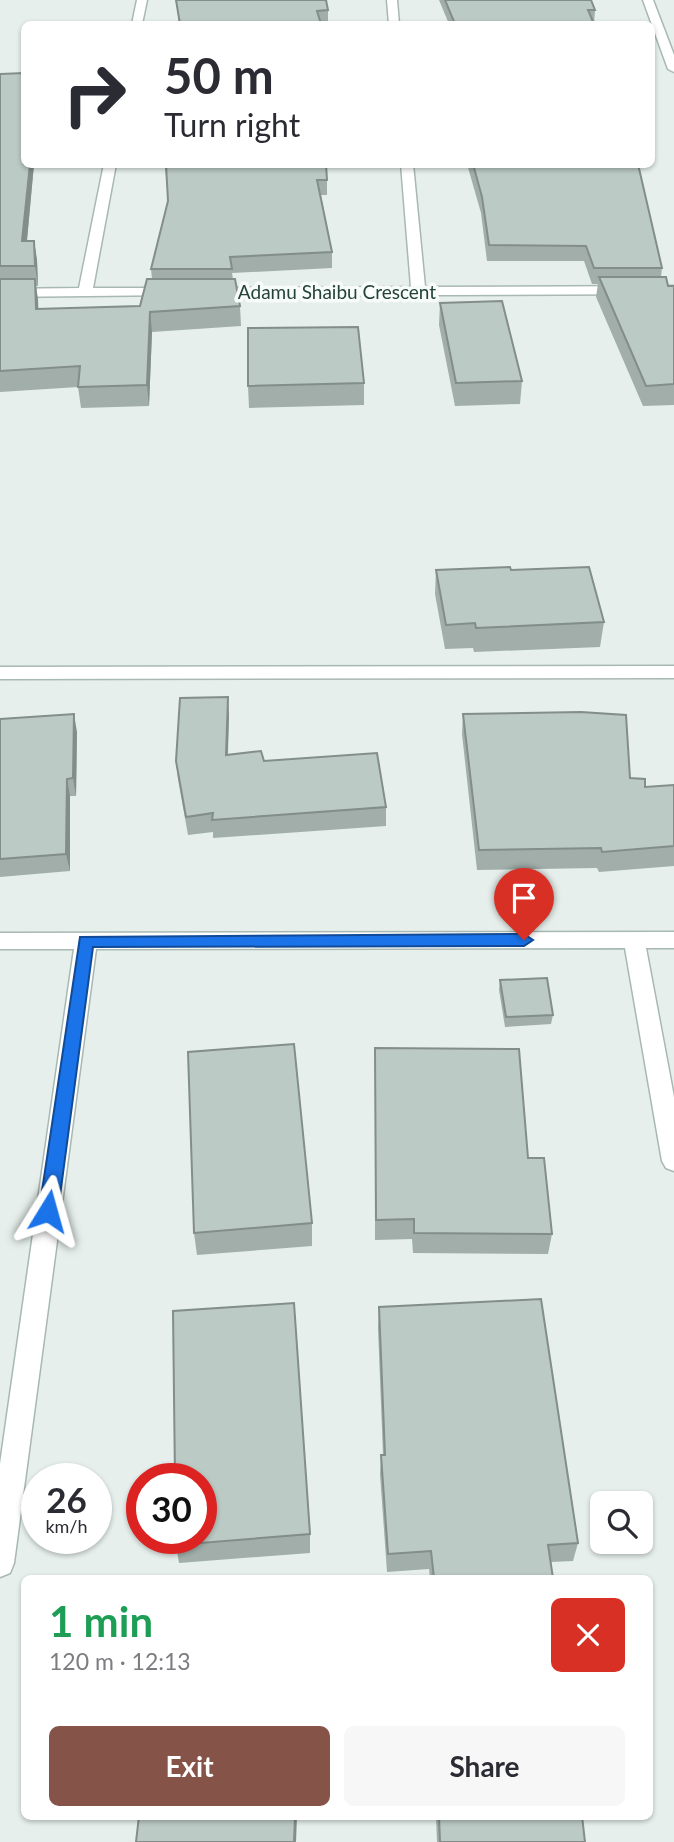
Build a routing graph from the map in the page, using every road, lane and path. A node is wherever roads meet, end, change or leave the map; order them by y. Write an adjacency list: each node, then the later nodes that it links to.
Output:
1 (142, 0): 4 (street)
2 (392, 0): 5 (street)
3 (648, 0): 6 (street)
4 (138, 21)
5 (394, 21)
6 (674, 69)
7 (109, 168): 12 (street)
8 (407, 168): 9 (street)
9 (418, 290): 10 (street, Adamu Shaibu Crescent); 12 (street, Adamu Shaibu Crescent)
10 (674, 290)
11 (0, 293): 12 (street, Adamu Shaibu Crescent)
12 (85, 293)
13 (674, 672): 14 (street)
14 (0, 674)
15 (634, 940): 16 (street); 18 (street); 19 (street)
16 (674, 940)
17 (0, 941): 18 (street)
18 (86, 941): 20 (street)
19 (674, 1161)
20 (0, 1563)

